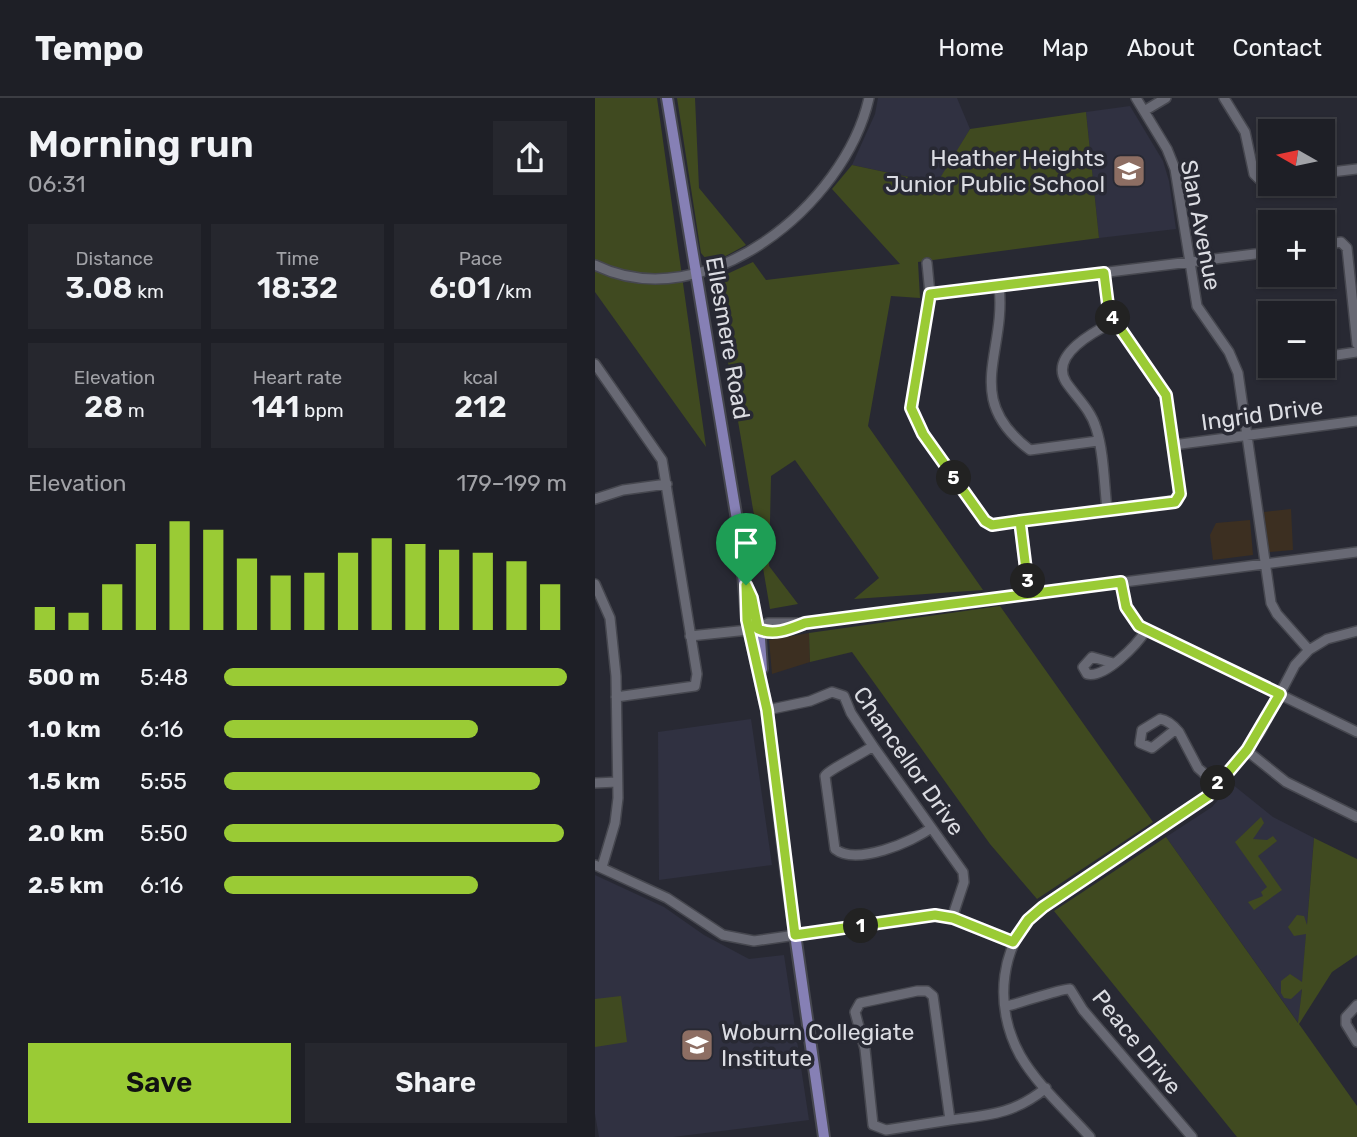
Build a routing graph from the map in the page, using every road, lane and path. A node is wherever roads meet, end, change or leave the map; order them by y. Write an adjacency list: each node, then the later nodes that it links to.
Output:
1 (667, 98): 16 (main road, Ellesmere Road)
2 (869, 98): 16 (street)
3 (1136, 98): 6 (street, Slan Avenue)
4 (1166, 98): 6 (street)
5 (1224, 98): 9 (street)
6 (1144, 111): 12 (street, Slan Avenue)
7 (1357, 169): 8 (street)
8 (1335, 172)
9 (1258, 178)
10 (1335, 243): 20 (street)
11 (1258, 254): 12 (street)
12 (1189, 262): 15 (street); 25 (street, Slan Avenue)
13 (927, 263): 18 (street)
14 (595, 265): 16 (street)
15 (1104, 273): 17 (street); 19 (street)
16 (695, 274): 37 (main road, Ellesmere Road)
17 (999, 286): 18 (street); 26 (street)
18 (930, 294): 31 (street)
19 (1115, 321): 26 (street); 27 (street)
20 (1357, 344)
21 (1357, 352): 22 (street)
22 (1335, 355)
23 (595, 364): 28 (street)
24 (1357, 421): 25 (street, Ingrid Drive)
25 (1247, 436): 27 (street, Ingrid Drive); 33 (street, Slan Avenue)
26 (1098, 442): 30 (street)
27 (1173, 445): 30 (street)
28 (667, 484): 29 (street); 40 (street)
29 (595, 499)
30 (1107, 509): 31 (street)
31 (1020, 521): 36 (street)
32 (1357, 552): 33 (street)
33 (1264, 563): 34 (street); 41 (street, Slan Avenue)
34 (1121, 582): 36 (street); 38 (street)
35 (596, 587): 44 (street)
36 (1029, 594): 37 (street)
37 (753, 630): 40 (street); 45 (main road, Ellesmere Road)
38 (1146, 630): 42 (street); 43 (street)
39 (1357, 631): 41 (street)
40 (690, 636): 44 (street)
41 (1309, 650): 43 (street)
42 (1113, 663)
43 (1280, 694): 47 (street); 49 (street)
44 (616, 697): 50 (street)
45 (767, 710): 48 (street, Chancellor Drive); 57 (main road, Ellesmere Road)
46 (1176, 729): 52 (street)
47 (1357, 732)
48 (873, 746): 54 (street, Chancellor Drive); 54 (street)
49 (1247, 750): 52 (street); 53 (street)
50 (617, 782): 51 (street); 55 (street)
51 (595, 783)
52 (1217, 785): 58 (street)
53 (1357, 817)
54 (931, 828): 56 (street, Chancellor Drive)
55 (599, 866): 57 (street)
56 (953, 918): 57 (street); 58 (street)
57 (795, 935): 64 (main road, Ellesmere Road)
58 (1013, 942): 60 (street)
59 (1357, 1005): 61 (street)
60 (1007, 1006): 62 (street); 66 (street, Peace Drive)
61 (1357, 1042)
62 (1046, 1088): 63 (street); 65 (street)
63 (950, 1120): 63 (street)
64 (824, 1137)
65 (1090, 1137)
66 (1192, 1137)

